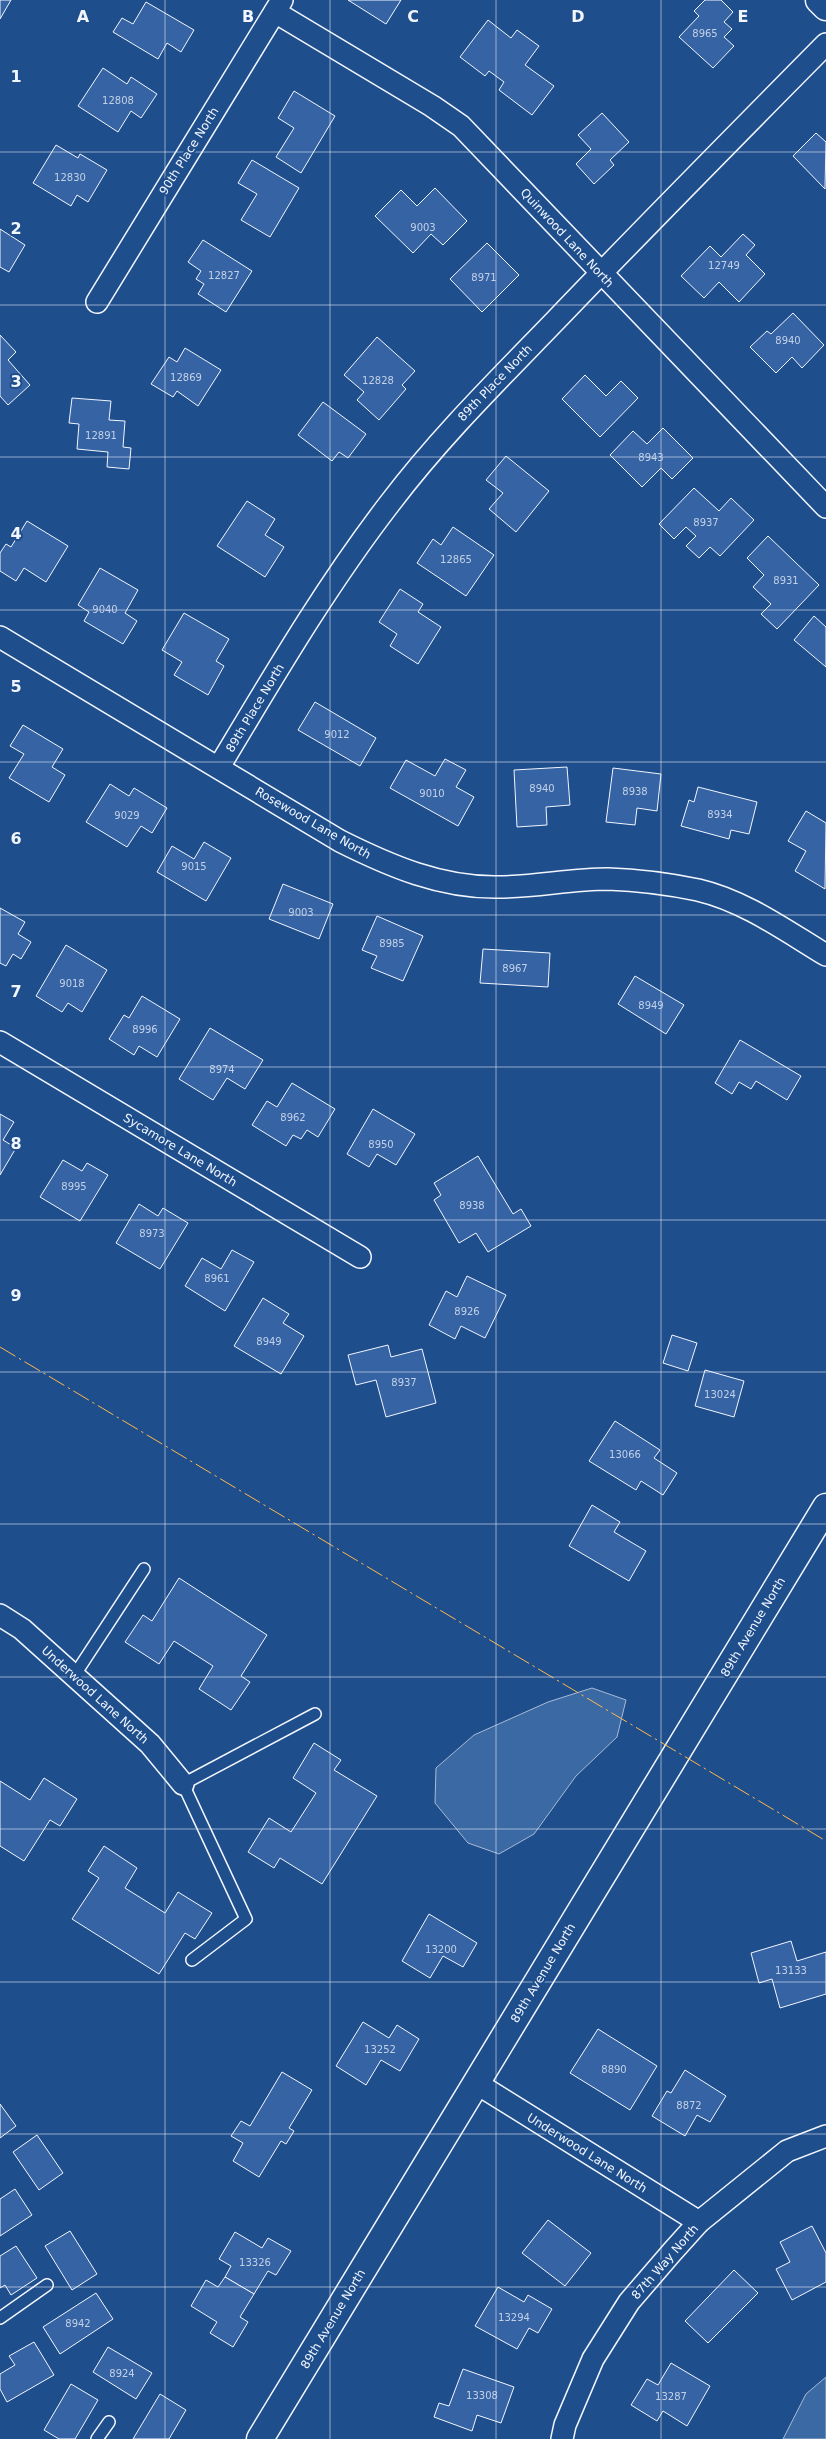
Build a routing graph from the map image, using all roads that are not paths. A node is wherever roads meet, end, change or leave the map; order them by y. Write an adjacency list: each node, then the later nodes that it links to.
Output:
1 (819, 0): 3 (street)
2 (278, 6): 5 (street, Quinwood Lane North); 6 (street, 90th Place North)
3 (826, 7)
4 (826, 44): 5 (street, 89th Place North)
5 (601, 274): 7 (street, Quinwood Lane North); 9 (street, 89th Place North)
6 (96, 302)
7 (826, 507)
8 (0, 637): 9 (street, Rosewood Lane North)
9 (219, 767): 10 (street, Rosewood Lane North)
10 (826, 955)
11 (0, 1042): 12 (street, Sycamore Lane North)
12 (360, 1257)
13 (826, 1506): 20 (street, 89th Avenue North)
14 (144, 1569): 16 (lane)
15 (0, 1615): 16 (street, Underwood Lane North)
16 (74, 1676): 18 (street, Underwood Lane North)
17 (314, 1714): 18 (lane)
18 (183, 1784): 19 (lane)
19 (192, 1960)
20 (476, 2083): 22 (street, Underwood Lane North); 27 (street, 89th Avenue North)
21 (826, 2136): 22 (street, 87th Way North)
22 (699, 2222): 28 (street, 87th Way North)
23 (47, 2285): 24 (lane)
24 (0, 2318)
25 (109, 2422): 26 (lane)
26 (97, 2439)
27 (260, 2439)
28 (562, 2439)

